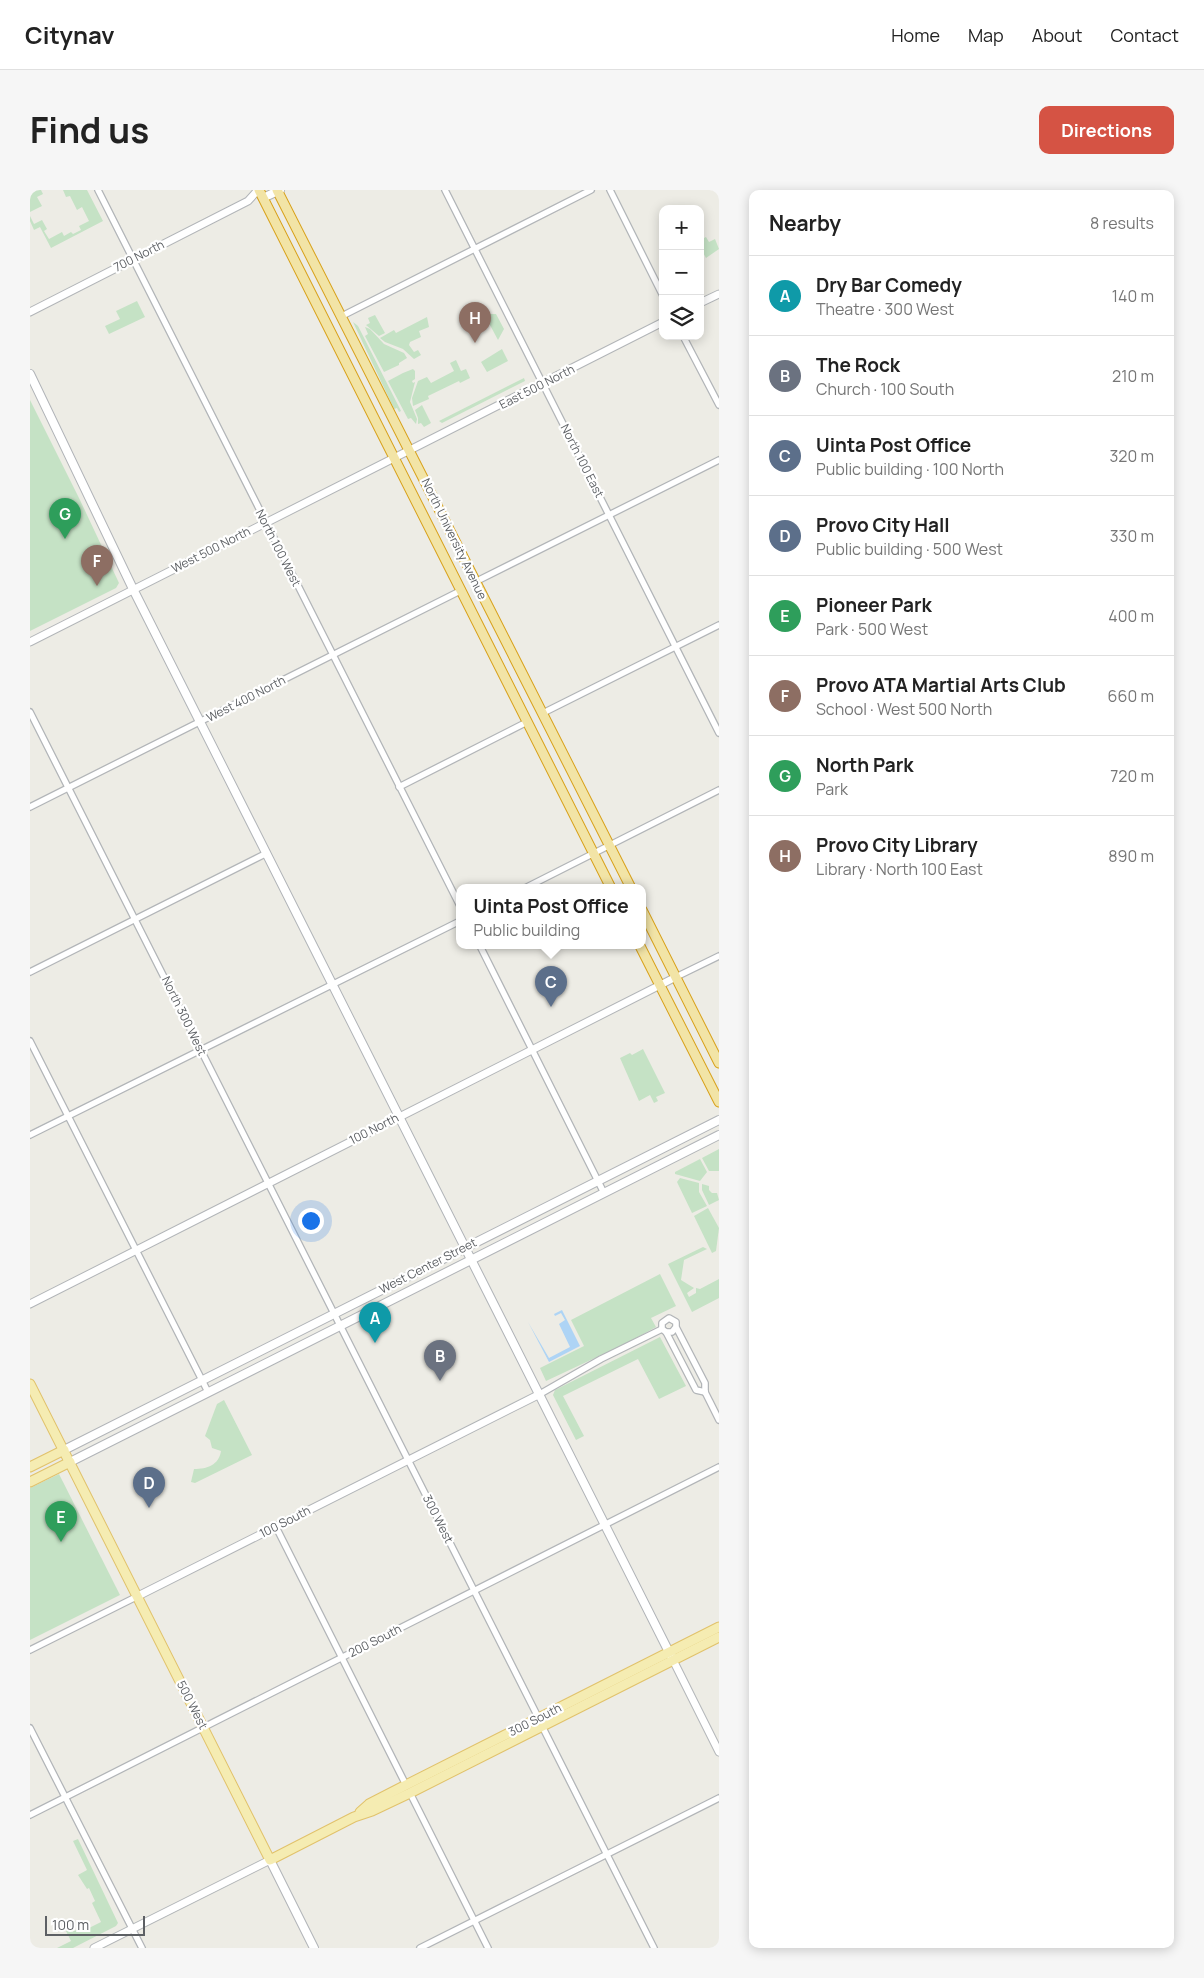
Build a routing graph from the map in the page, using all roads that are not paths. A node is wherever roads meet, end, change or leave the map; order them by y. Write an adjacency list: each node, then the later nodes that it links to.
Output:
1 (98, 190): 8 (street, North 100 West)
2 (278, 190): 6 (main road, 700 North); 13 (highway, North University Avenue)
3 (445, 190): 7 (street, North 100 East)
4 (592, 190): 7 (street)
5 (610, 190): 10 (street)
6 (260, 193): 8 (street, 700 North); 21 (highway, North University Avenue)
7 (475, 249): 13 (street); 17 (street, North 100 East)
8 (132, 260): 12 (street, 700 North); 24 (street, North 100 West)
9 (719, 294): 11 (street)
10 (662, 295)
11 (704, 302)
12 (30, 312)
13 (342, 316): 20 (highway, North University Avenue)
14 (659, 324): 17 (street, East 500 North)
15 (685, 340): 19 (street)
16 (30, 374): 18 (main road)
17 (543, 384): 20 (street, East 500 North); 23 (street, North 100 East)
18 (32, 385): 26 (main road)
19 (719, 406)
20 (410, 451): 21 (street, East 500 North); 25 (highway, North University Avenue)
21 (393, 459): 24 (street, West 500 North); 27 (highway, North University Avenue)
22 (719, 460): 23 (street)
23 (610, 516): 25 (street); 30 (street, North 100 East)
24 (265, 522): 26 (street, West 500 North); 31 (street, North 100 West)
25 (475, 582): 33 (highway, North University Avenue)
26 (133, 589): 29 (street, West 500 North); 34 (main road)
27 (462, 590): 31 (street, West 400 North); 35 (highway, North University Avenue)
28 (719, 625): 30 (street)
29 (30, 642)
30 (675, 646): 33 (street); 36 (street, North 100 East)
31 (332, 655): 34 (street, West 400 North); 37 (street, North 100 West)
32 (30, 712): 38 (street, North 300 West)
33 (543, 714): 41 (highway, North University Avenue)
34 (201, 722): 38 (street, West 400 North); 42 (main road)
35 (527, 722): 37 (street); 43 (highway, North University Avenue)
36 (719, 733)
37 (399, 787): 47 (street, North 100 West)
38 (69, 788): 40 (street, West 400 North); 48 (street, North 300 West)
39 (719, 790): 41 (street)
40 (30, 807)
41 (609, 845): 43 (street); 46 (highway, North University Avenue)
42 (267, 853): 48 (street); 56 (main road)
43 (593, 853): 44 (street); 45 (highway, North University Avenue)
44 (533, 884)
45 (609, 884)
46 (629, 884)
47 (456, 898)
48 (135, 918): 54 (street); 59 (street, North 300 West)
49 (646, 918): 55 (highway)
50 (456, 923): 56 (street)
51 (482, 949): 60 (street)
52 (642, 949): 57 (highway)
53 (719, 956): 55 (street, 100 North)
54 (30, 972)
55 (676, 977): 57 (street, 100 North); 61 (highway)
56 (333, 985): 59 (street); 64 (main road)
57 (660, 985): 60 (street, 100 North); 62 (highway)
58 (30, 1041): 63 (street)
59 (200, 1050): 63 (street); 69 (street, North 300 West)
60 (532, 1050): 64 (street, 100 North); 68 (street)
61 (719, 1063)
62 (719, 1102)
63 (68, 1115): 66 (street); 72 (street)
64 (399, 1117): 69 (street, 100 North); 71 (main road)
65 (719, 1120): 68 (main road, West Center Street)
66 (30, 1135)
67 (719, 1135): 70 (main road, West Center Street)
68 (597, 1181): 70 (street); 71 (main road, West Center Street)
69 (269, 1183): 72 (street, 100 North); 75 (street, North 300 West)
70 (604, 1193): 73 (main road, West Center Street)
71 (465, 1248): 73 (main road); 75 (main road, West Center Street)
72 (135, 1250): 74 (street, 100 North); 78 (street)
73 (471, 1260): 75 (main road, West Center Street); 82 (main road)
74 (30, 1304)
75 (337, 1320): 78 (main road, West Center Street); 80 (main road, West Center Street); 85 (street, 300 West)
76 (676, 1327): 77 (street); 77 (street); 81 (street)
77 (664, 1331): 81 (street); 82 (street)
78 (202, 1380): 80 (street); 84 (main road, West Center Street)
79 (30, 1384): 84 (main road, 500 West)
80 (208, 1392): 86 (main road, West Center Street)
81 (705, 1392): 83 (street)
82 (540, 1394): 85 (street, 100 South); 90 (main road)
83 (719, 1420)
84 (64, 1450): 86 (main road, 500 West); 87 (main road, West Center Street)
85 (408, 1459): 91 (street, 100 South); 92 (street, 300 West)
86 (70, 1462): 89 (main road, West Center Street); 93 (main road, 500 West)
87 (30, 1467)
88 (719, 1468): 90 (street, 200 South)
89 (30, 1482)
90 (606, 1525): 92 (street, 200 South); 97 (main road)
91 (276, 1527): 93 (street, 100 South); 98 (street)
92 (474, 1591): 98 (street, 200 South); 99 (street, 300 West)
93 (138, 1596): 96 (street, 100 South); 100 (main road, 500 West)
94 (719, 1627): 97 (main road, 300 South)
95 (719, 1637): 97 (main road, 300 South)
96 (30, 1650)
97 (671, 1656): 99 (main road, 300 South); 102 (street)
98 (342, 1658): 100 (street, 200 South); 103 (street)
99 (541, 1722): 103 (main road, 300 South); 107 (street, 300 West)
100 (203, 1727): 104 (street, 200 South); 108 (main road, 500 West)
101 (30, 1728): 104 (street)
102 (719, 1752)
103 (408, 1789): 108 (main road, 300 South); 109 (street)
104 (66, 1797): 106 (street, 200 South); 110 (street)
105 (719, 1798): 107 (street)
106 (30, 1815)
107 (607, 1854): 109 (street); 116 (street, 300 West)
108 (270, 1860): 110 (street, 300 South); 113 (main road, 500 West)
109 (475, 1920): 114 (street); 115 (street)
110 (132, 1929): 111 (street, 300 South); 112 (street)
111 (94, 1948)
112 (142, 1948)
113 (314, 1948)
114 (420, 1948)
115 (488, 1948)
116 (654, 1948)

